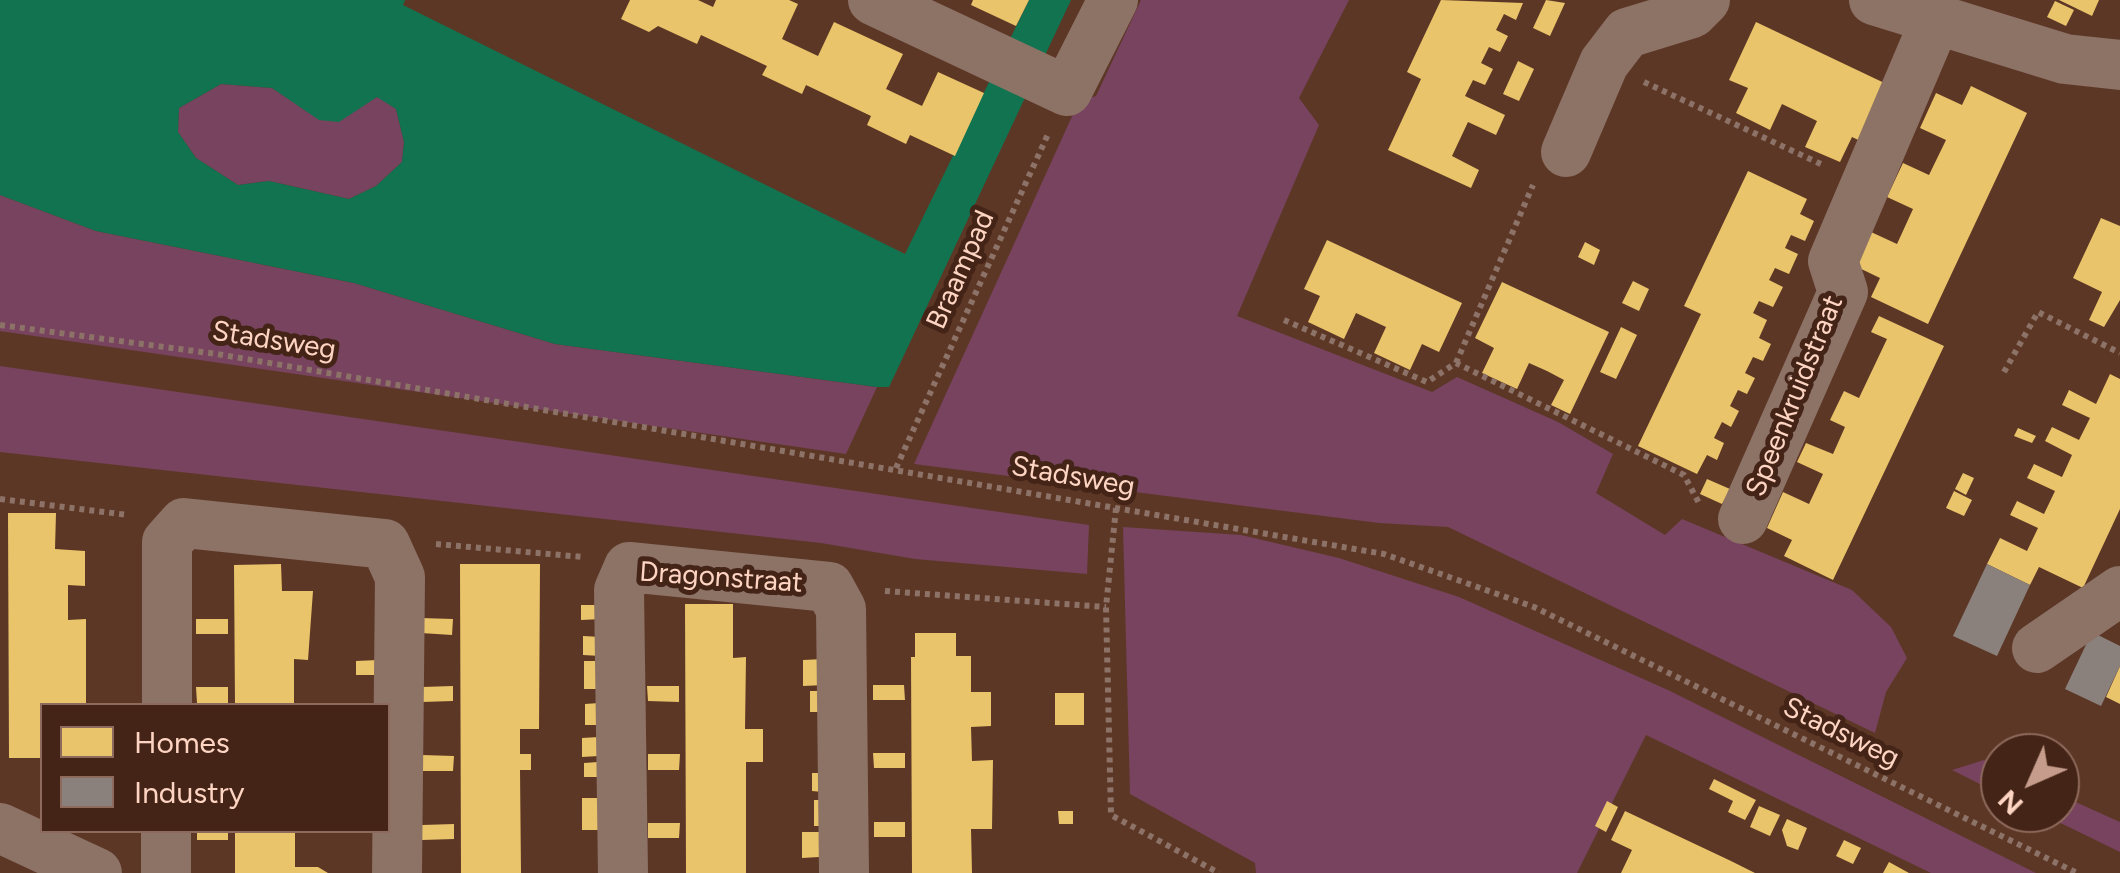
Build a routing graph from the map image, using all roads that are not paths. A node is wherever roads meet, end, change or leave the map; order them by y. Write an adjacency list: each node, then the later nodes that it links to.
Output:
1 (873, 0): 2 (street)
2 (1113, 0)
3 (1705, 0): 7 (street)
4 (1874, 0): 5 (street)
5 (1936, 19): 6 (street); 8 (street, Speenkruidstraat)
6 (2120, 66)
7 (1566, 152)
8 (1743, 519)
9 (2120, 592): 10 (street)
10 (2037, 648)
11 (167, 703): 16 (street)
12 (0, 828): 14 (street)
13 (166, 833): 15 (street)
14 (96, 873)
15 (166, 873)
16 (396, 873)
17 (624, 873): 18 (street, Dragonstraat)
18 (844, 873)

